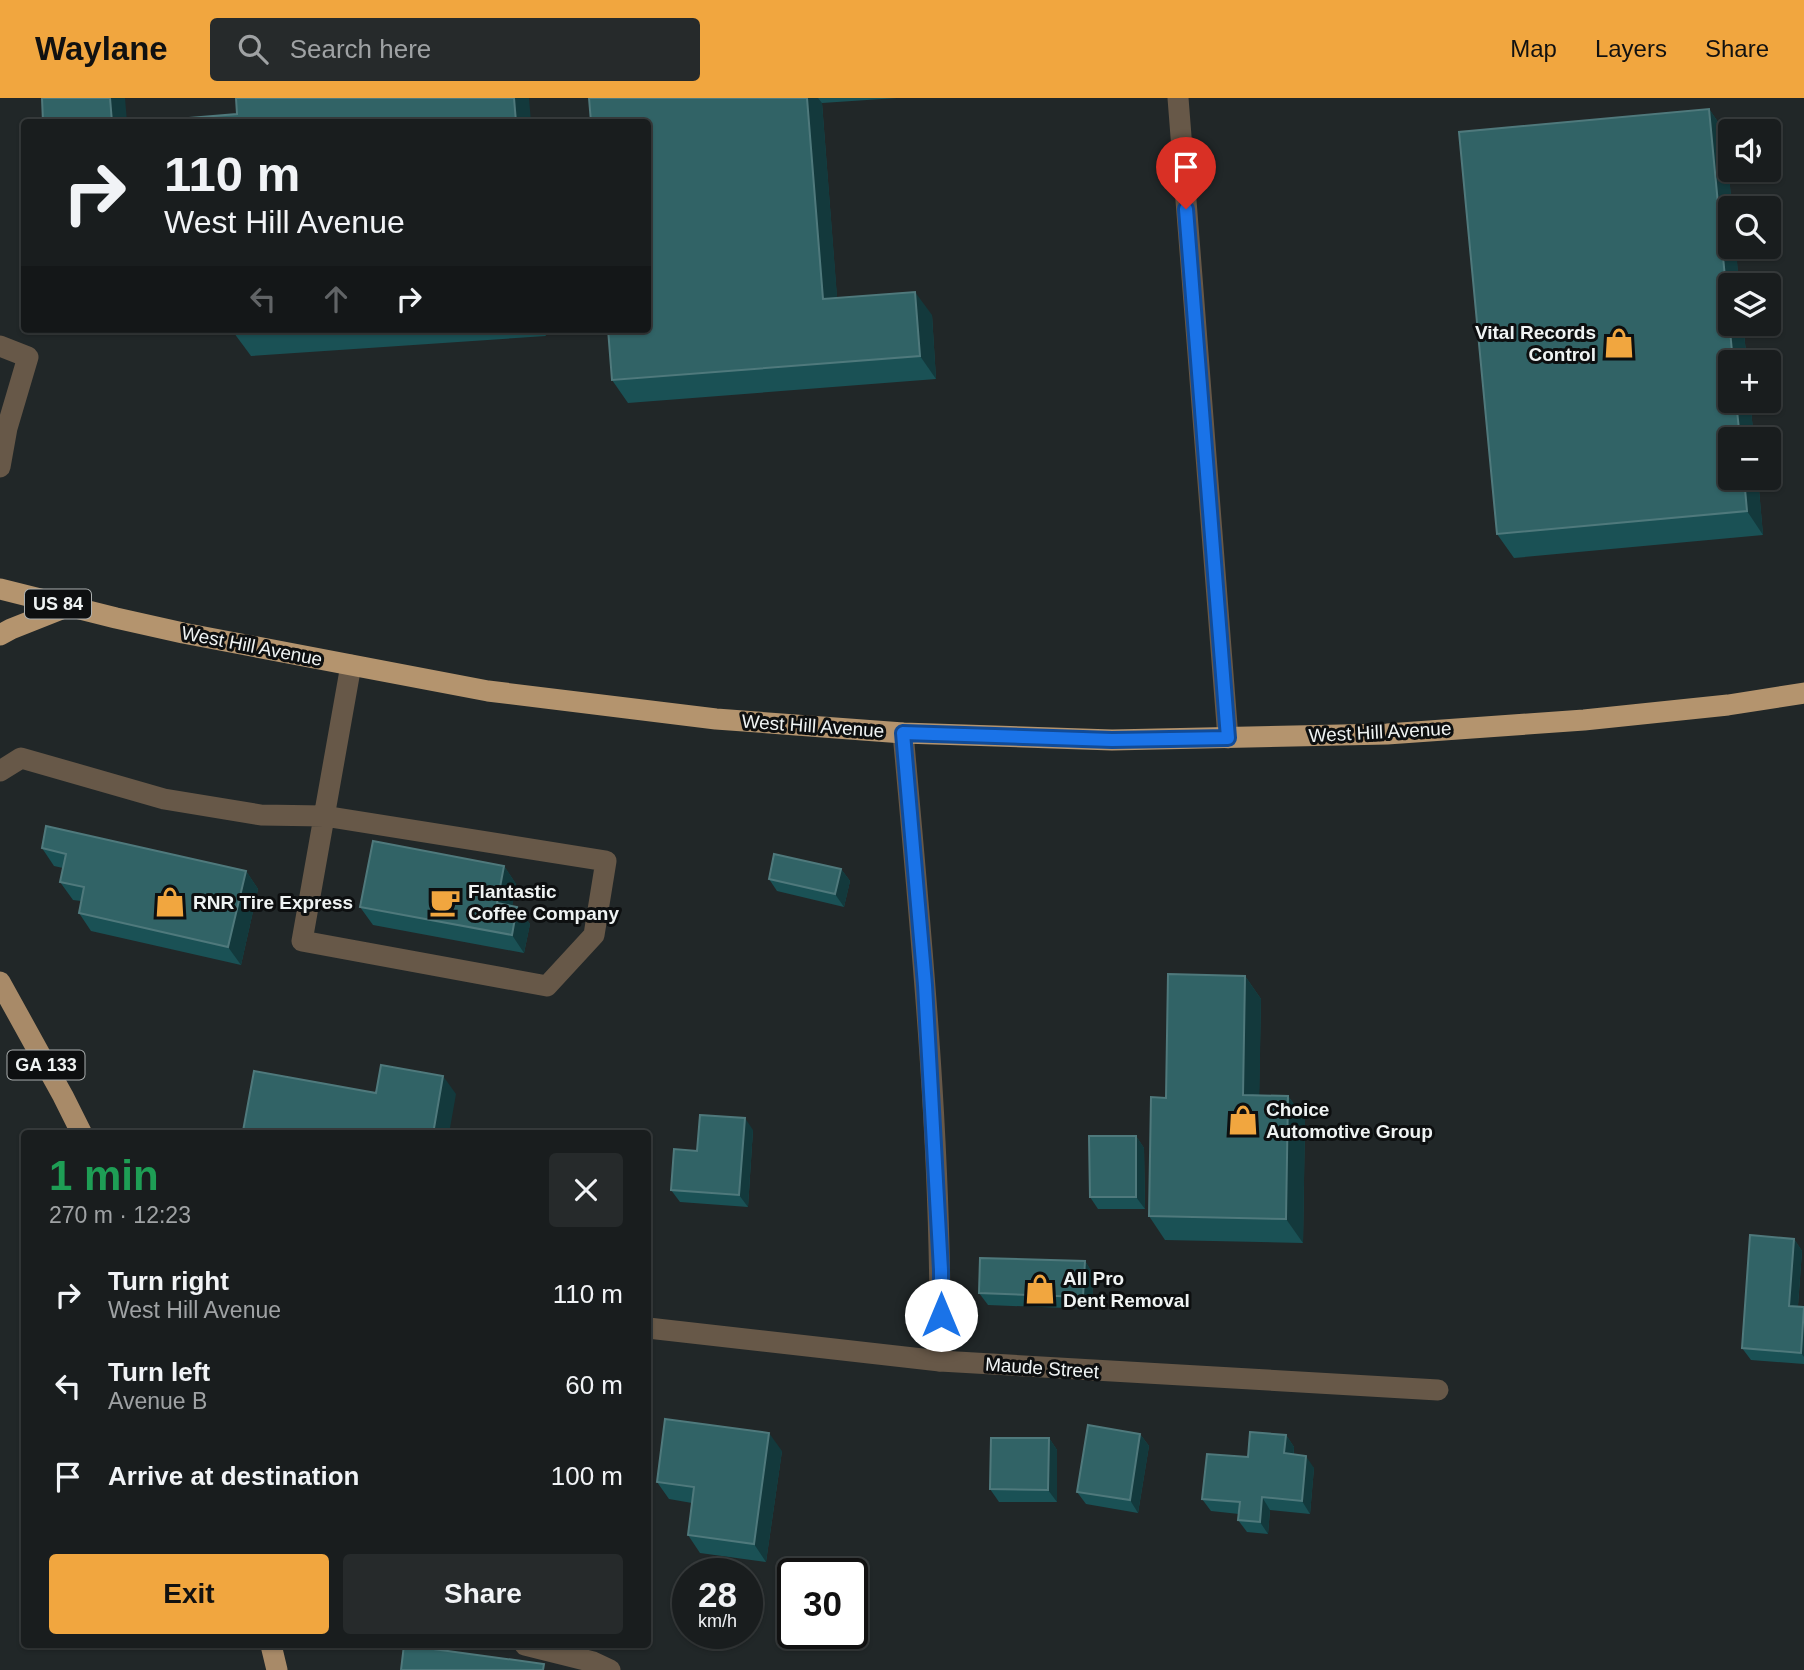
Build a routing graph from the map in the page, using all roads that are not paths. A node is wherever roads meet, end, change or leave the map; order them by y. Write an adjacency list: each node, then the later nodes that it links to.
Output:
1 (1178, 98): 10 (street)
2 (0, 346): 3 (street)
3 (0, 467)
4 (0, 589): 5 (highway, West Hill Avenue / US 84)
5 (69, 606): 6 (highway); 7 (highway, West Hill Avenue / US 84)
6 (0, 635)
7 (351, 665): 9 (highway, West Hill Avenue / US 84); 12 (street)
8 (1804, 693): 10 (highway, West Hill Avenue / US 84)
9 (903, 733): 10 (highway, West Hill Avenue / US 84); 16 (street)
10 (1228, 738)
11 (0, 771): 12 (street)
12 (324, 816): 12 (street)
13 (0, 982): 14 (main road, GA 133)
14 (80, 1130)
15 (651, 1328): 16 (street, Maude Street)
16 (940, 1361): 17 (street, Maude Street)
17 (1438, 1390)
18 (272, 1648): 20 (main road)
19 (537, 1648): 21 (street)
20 (277, 1670)
21 (610, 1670)

